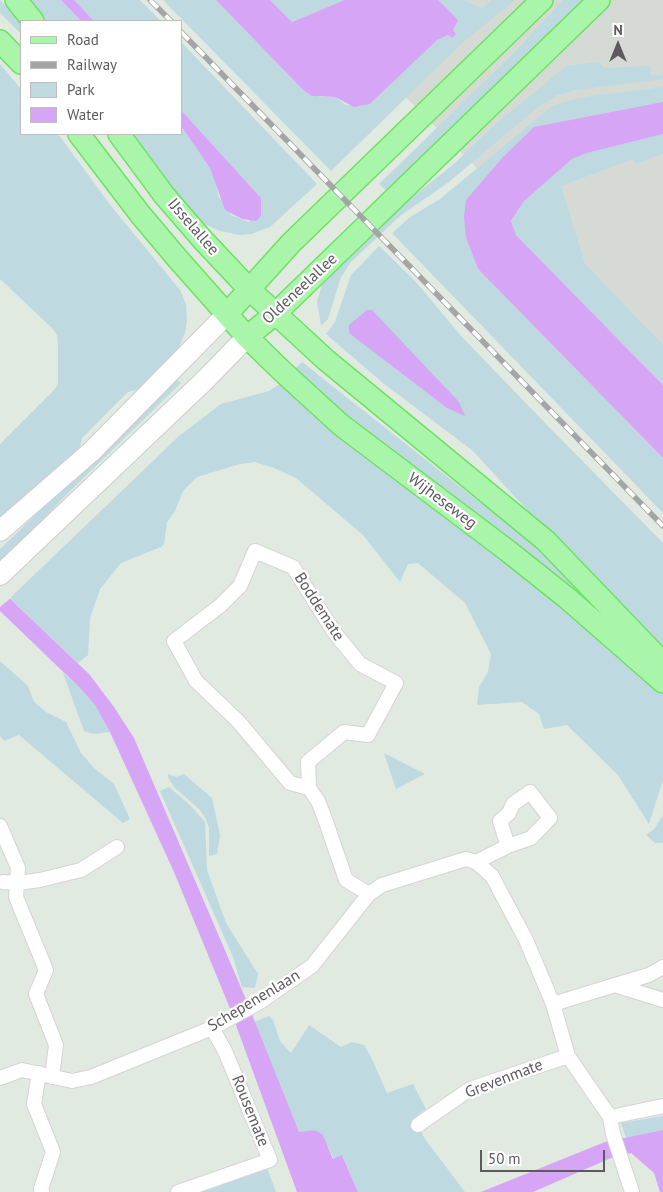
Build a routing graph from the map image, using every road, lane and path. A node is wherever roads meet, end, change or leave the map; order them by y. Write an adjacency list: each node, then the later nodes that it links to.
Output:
1 (16, 0): 4 (main road)
2 (542, 0): 9 (main road, Oldeneelallee)
3 (599, 0): 10 (main road, Oldeneelallee)
4 (32, 20)
5 (0, 41): 6 (main road)
6 (20, 62)
7 (80, 135): 11 (main road, IJsselallee)
8 (120, 135): 9 (main road, IJsselallee)
9 (249, 289): 10 (main road, IJsselallee); 11 (main road, Oldeneelallee)
10 (276, 313): 12 (main road, Oldeneelallee); 15 (main road)
11 (227, 314): 12 (main road, Wijheseweg); 13 (main road, Oldeneelallee)
12 (247, 336): 14 (main road, Oldeneelallee); 16 (main road, Wijheseweg)
13 (0, 531)
14 (0, 576)
15 (663, 663)
16 (663, 682)
17 (309, 788): 17 (street, Boddemate); 24 (street, Boddemate)
18 (0, 826): 23 (street)
19 (117, 846): 23 (street)
20 (508, 846): 21 (street, Schepenenlaan)
21 (476, 862): 24 (street, Schepenenlaan); 28 (street)
22 (3, 882): 23 (street)
23 (18, 883): 31 (street)
24 (369, 894): 29 (street, Schepenenlaan)
25 (663, 967): 26 (street)
26 (614, 985): 27 (street); 28 (street)
27 (663, 1000)
28 (553, 1004): 30 (street)
29 (218, 1025): 31 (street, Schepenenlaan); 37 (street, Rousemate)
30 (568, 1056): 34 (street); 35 (street, Grevenmate)
31 (45, 1075): 32 (street, Schepenenlaan); 36 (street)
32 (0, 1078)
33 (663, 1106): 34 (street)
34 (610, 1117): 38 (street)
35 (418, 1125)
36 (42, 1192)
37 (178, 1192)
38 (632, 1192)

